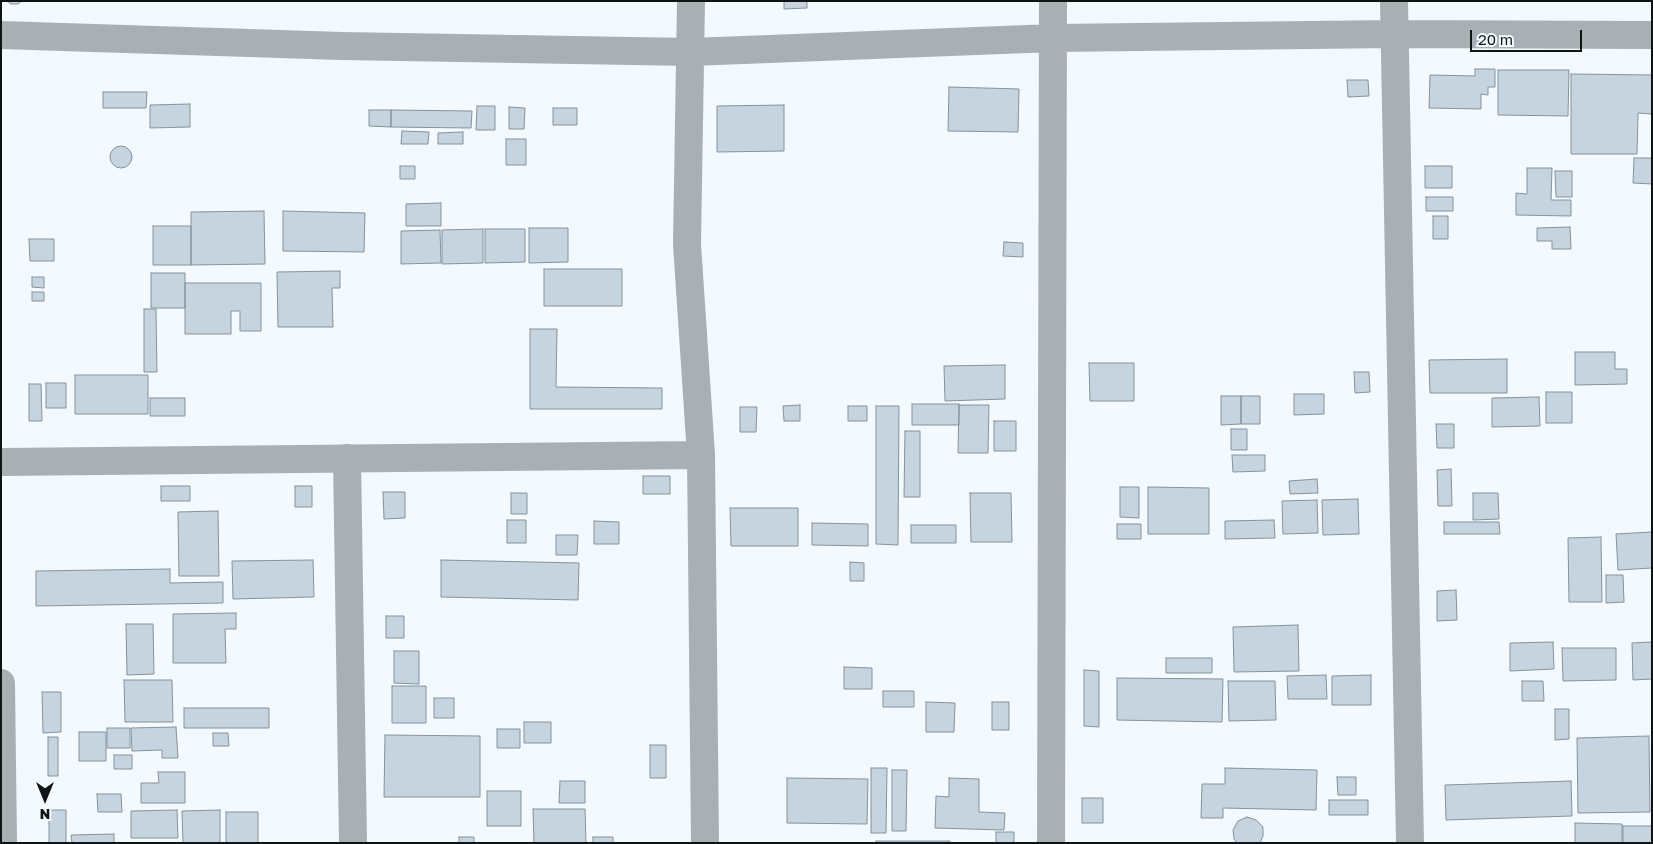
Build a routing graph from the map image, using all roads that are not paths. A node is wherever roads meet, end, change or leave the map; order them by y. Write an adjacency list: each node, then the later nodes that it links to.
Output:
1 (691, 1): 8 (street)
2 (1053, 1): 7 (street)
3 (1394, 1): 4 (street)
4 (1394, 34): 6 (street); 7 (street); 17 (street)
5 (1, 35): 8 (street)
6 (1652, 35)
7 (1054, 38): 8 (street); 16 (street)
8 (691, 52): 9 (street)
9 (701, 455): 10 (street); 15 (street)
10 (347, 458): 11 (street); 14 (street)
11 (1, 462)
12 (1, 683): 13 (street)
13 (3, 843)
14 (353, 843)
15 (705, 843)
16 (1051, 843)
17 (1410, 843)

